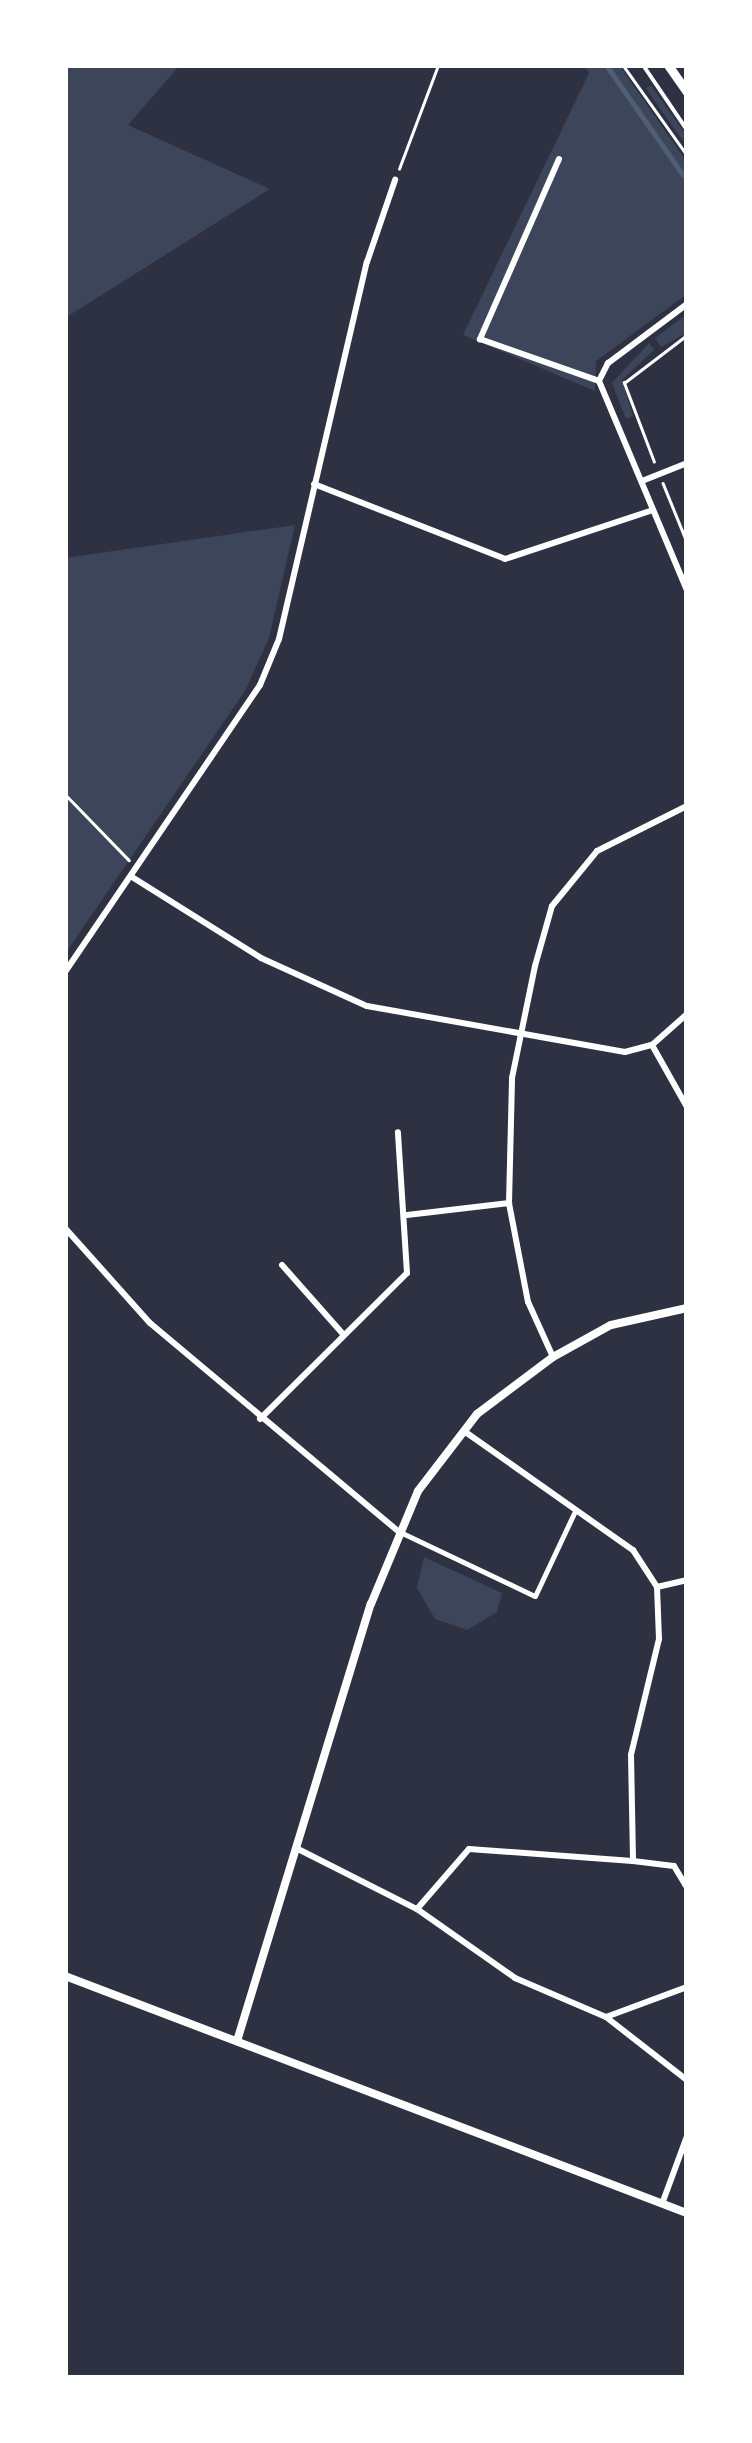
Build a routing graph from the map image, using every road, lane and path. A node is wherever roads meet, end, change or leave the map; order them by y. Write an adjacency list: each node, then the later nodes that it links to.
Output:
1 (438, 65): 10 (path)
2 (623, 65): 8 (path)
3 (643, 65): 7 (lane)
4 (668, 65): 6 (main road)
5 (678, 65): 6 (lane)
6 (684, 88)
7 (687, 130)
8 (687, 155)
9 (559, 159): 13 (street)
10 (395, 180): 17 (street)
11 (687, 304): 13 (street)
12 (687, 335): 15 (path)
13 (599, 381): 16 (street)
14 (687, 463): 15 (street)
15 (659, 474): 16 (street); 19 (path)
16 (641, 481): 18 (street)
17 (314, 484): 18 (street); 23 (street)
18 (653, 510): 20 (street)
19 (687, 542)
20 (687, 590)
21 (65, 794): 23 (path)
22 (687, 806): 27 (street)
23 (137, 868): 24 (street)
24 (132, 877): 25 (street); 27 (street)
25 (65, 972)
26 (687, 1014): 28 (street)
27 (521, 1037): 28 (street); 31 (street)
28 (652, 1045): 29 (street)
29 (687, 1107)
30 (398, 1132): 32 (street)
31 (509, 1203): 32 (street); 37 (street)
32 (408, 1216): 36 (street)
33 (65, 1228): 38 (street)
34 (282, 1265): 36 (street)
35 (687, 1308): 37 (street)
36 (343, 1334): 38 (street)
37 (553, 1357): 39 (street)
38 (260, 1420): 41 (street)
39 (463, 1430): 40 (street); 41 (street)
40 (575, 1511): 41 (street); 43 (street)
41 (398, 1531): 44 (street)
42 (687, 1580): 43 (street)
43 (657, 1587): 45 (street)
44 (296, 1848): 47 (street); 51 (street)
45 (633, 1861): 46 (street); 47 (street)
46 (687, 1888)
47 (417, 1908): 50 (street)
48 (65, 1976): 51 (street)
49 (687, 1986): 50 (street)
50 (606, 2017): 52 (street)
51 (237, 2041): 54 (street)
52 (687, 2080)
53 (687, 2136): 54 (street)
54 (662, 2204): 55 (street)
55 (687, 2213)

